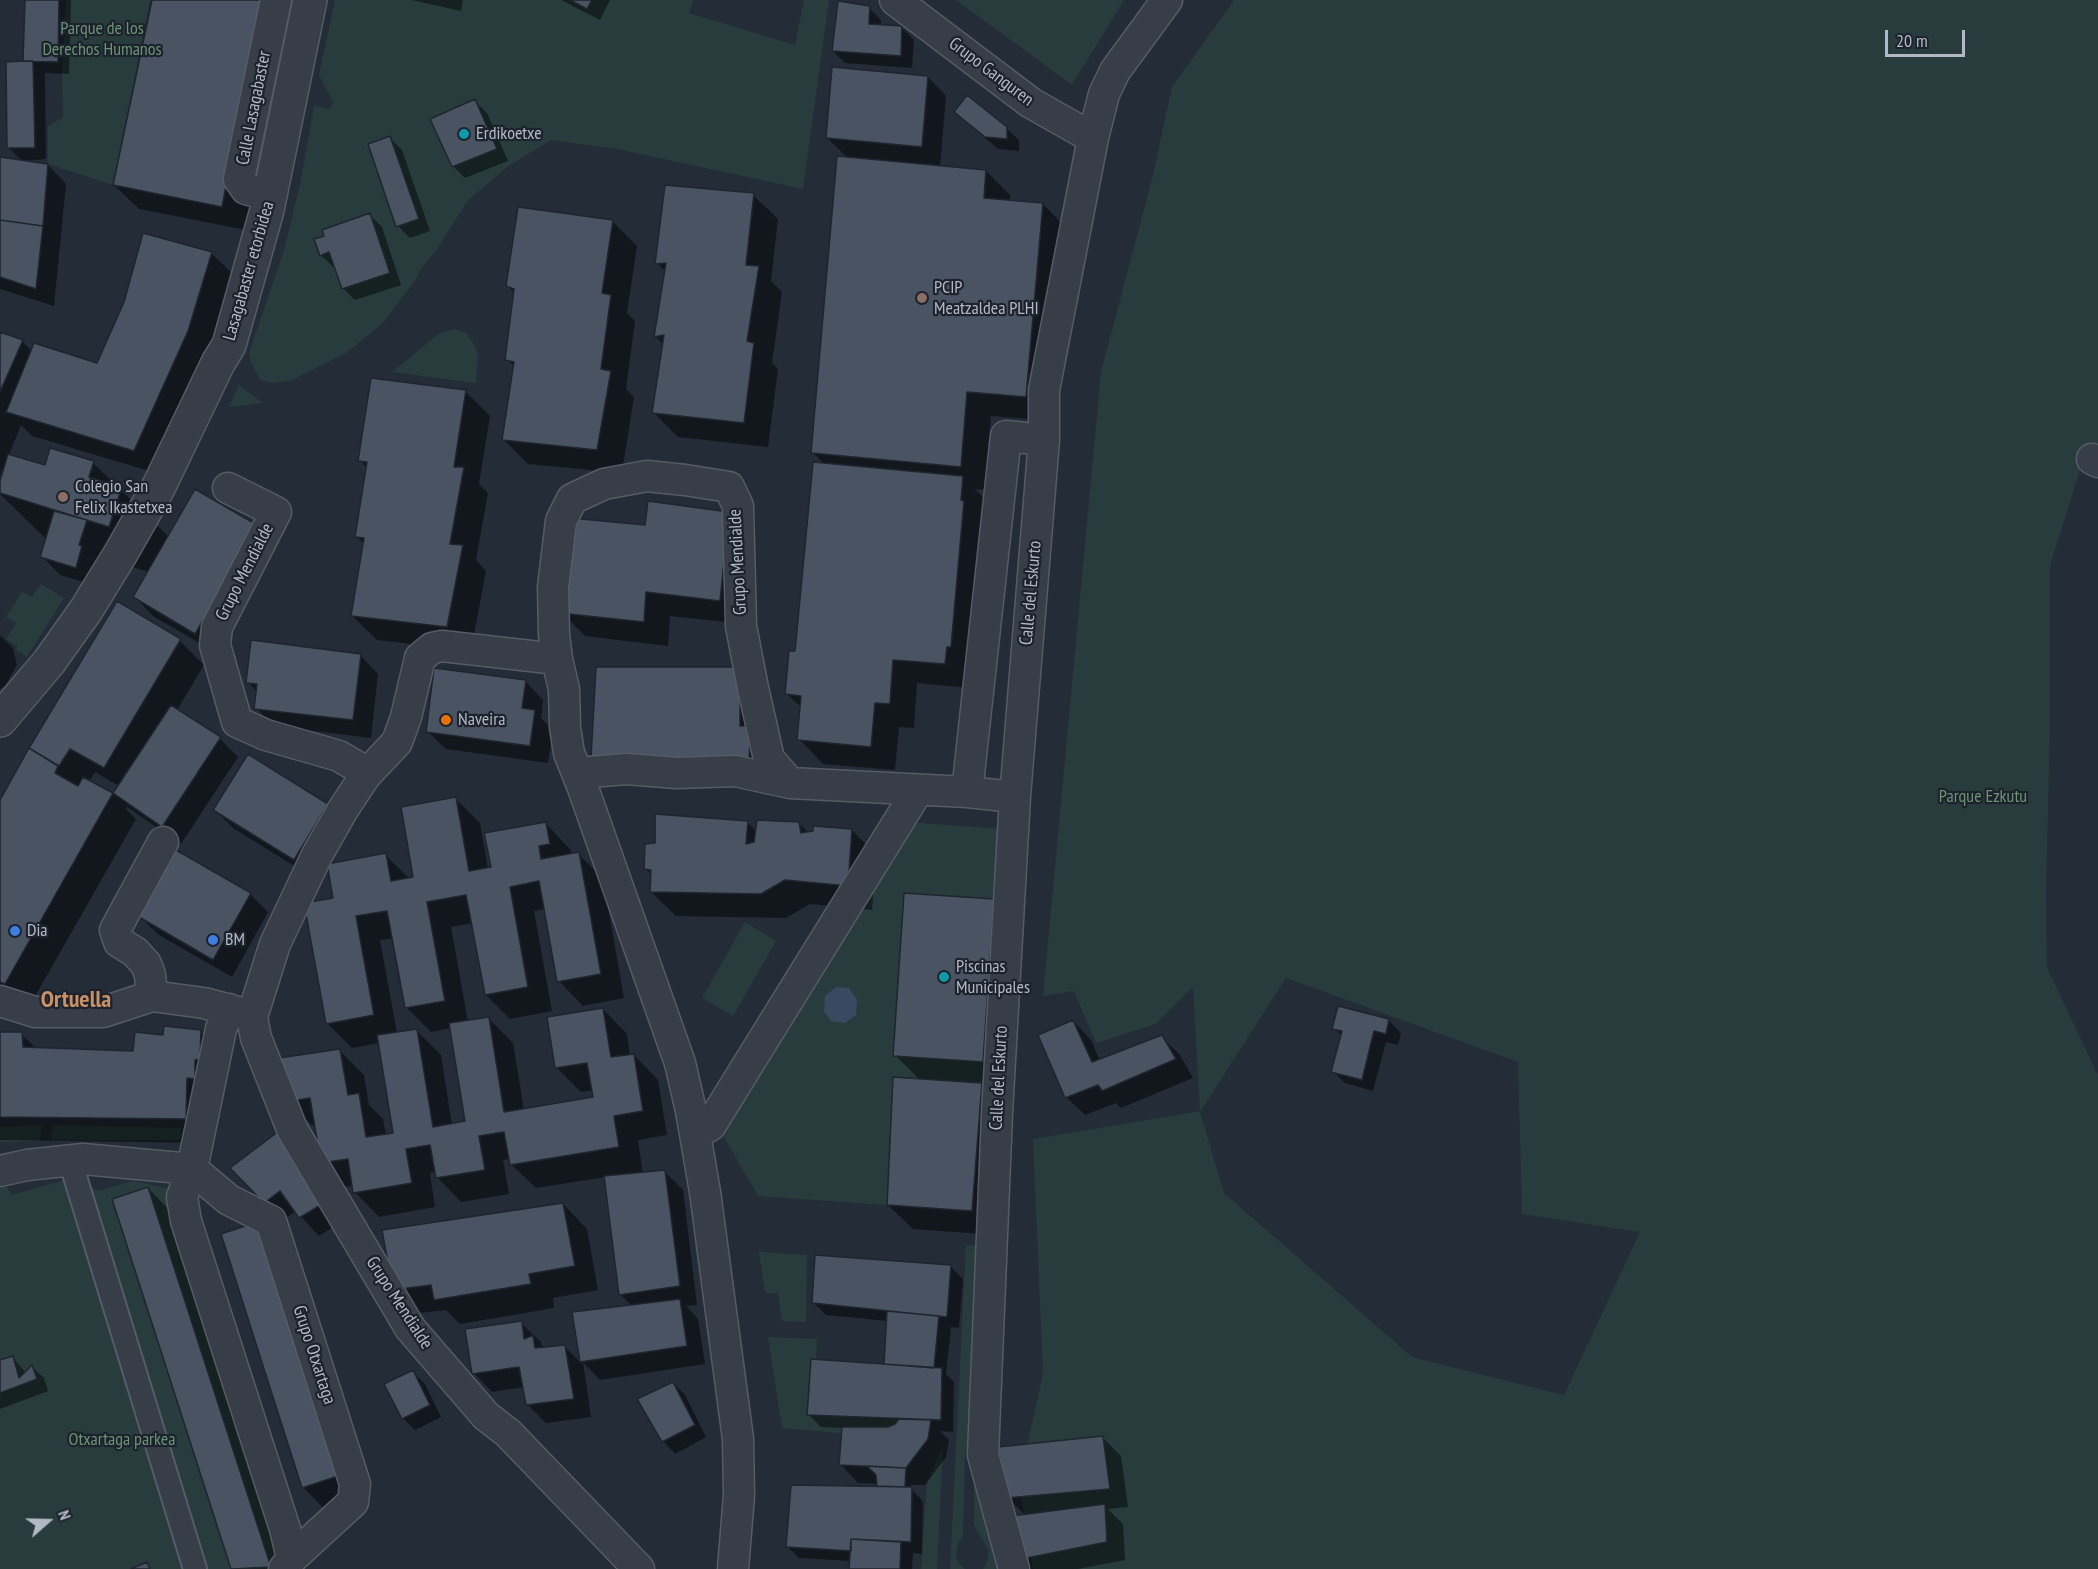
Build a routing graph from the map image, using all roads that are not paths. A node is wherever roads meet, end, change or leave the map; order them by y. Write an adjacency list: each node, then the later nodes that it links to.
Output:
1 (276, 0): 6 (street, Calle Lasagabaster)
2 (310, 0): 6 (street, Lasagabaster etorbidea)
3 (895, 0): 5 (street, Grupo Ganguren)
4 (1167, 0): 5 (street, Calle del Eskurto)
5 (1093, 138): 7 (street, Calle del Eskurto)
6 (270, 196): 10 (street, Lasagabaster etorbidea)
7 (1044, 440): 17 (street); 18 (street, Calle del Eskurto)
8 (228, 488): 14 (street, Grupo Mendialde)
9 (557, 659): 11 (street, Grupo Mendialde); 13 (street, Grupo Mendialde); 14 (street)
10 (0, 720)
11 (766, 745): 12 (street); 15 (street, Grupo Mendialde)
12 (735, 771): 13 (street); 15 (street)
13 (578, 773): 23 (street, Grupo Mendialde)
14 (365, 776): 22 (street)
15 (790, 783): 16 (street)
16 (918, 790): 17 (street); 23 (street)
17 (967, 792): 18 (street)
18 (1015, 797): 31 (street, Calle del Eskurto)
19 (163, 842): 20 (street)
20 (152, 996): 21 (street); 22 (street)
21 (0, 1001)
22 (241, 1013): 25 (street); 29 (street, Grupo Mendialde)
23 (695, 1133): 30 (street, Grupo Mendialde)
24 (70, 1161): 25 (street); 26 (street); 28 (street)
25 (192, 1169): 27 (street, Grupo Otxartaga); 27 (street, Grupo Otxartaga)
26 (0, 1171)
27 (288, 1564)
28 (195, 1569)
29 (639, 1569)
30 (733, 1569)
31 (1014, 1569)

